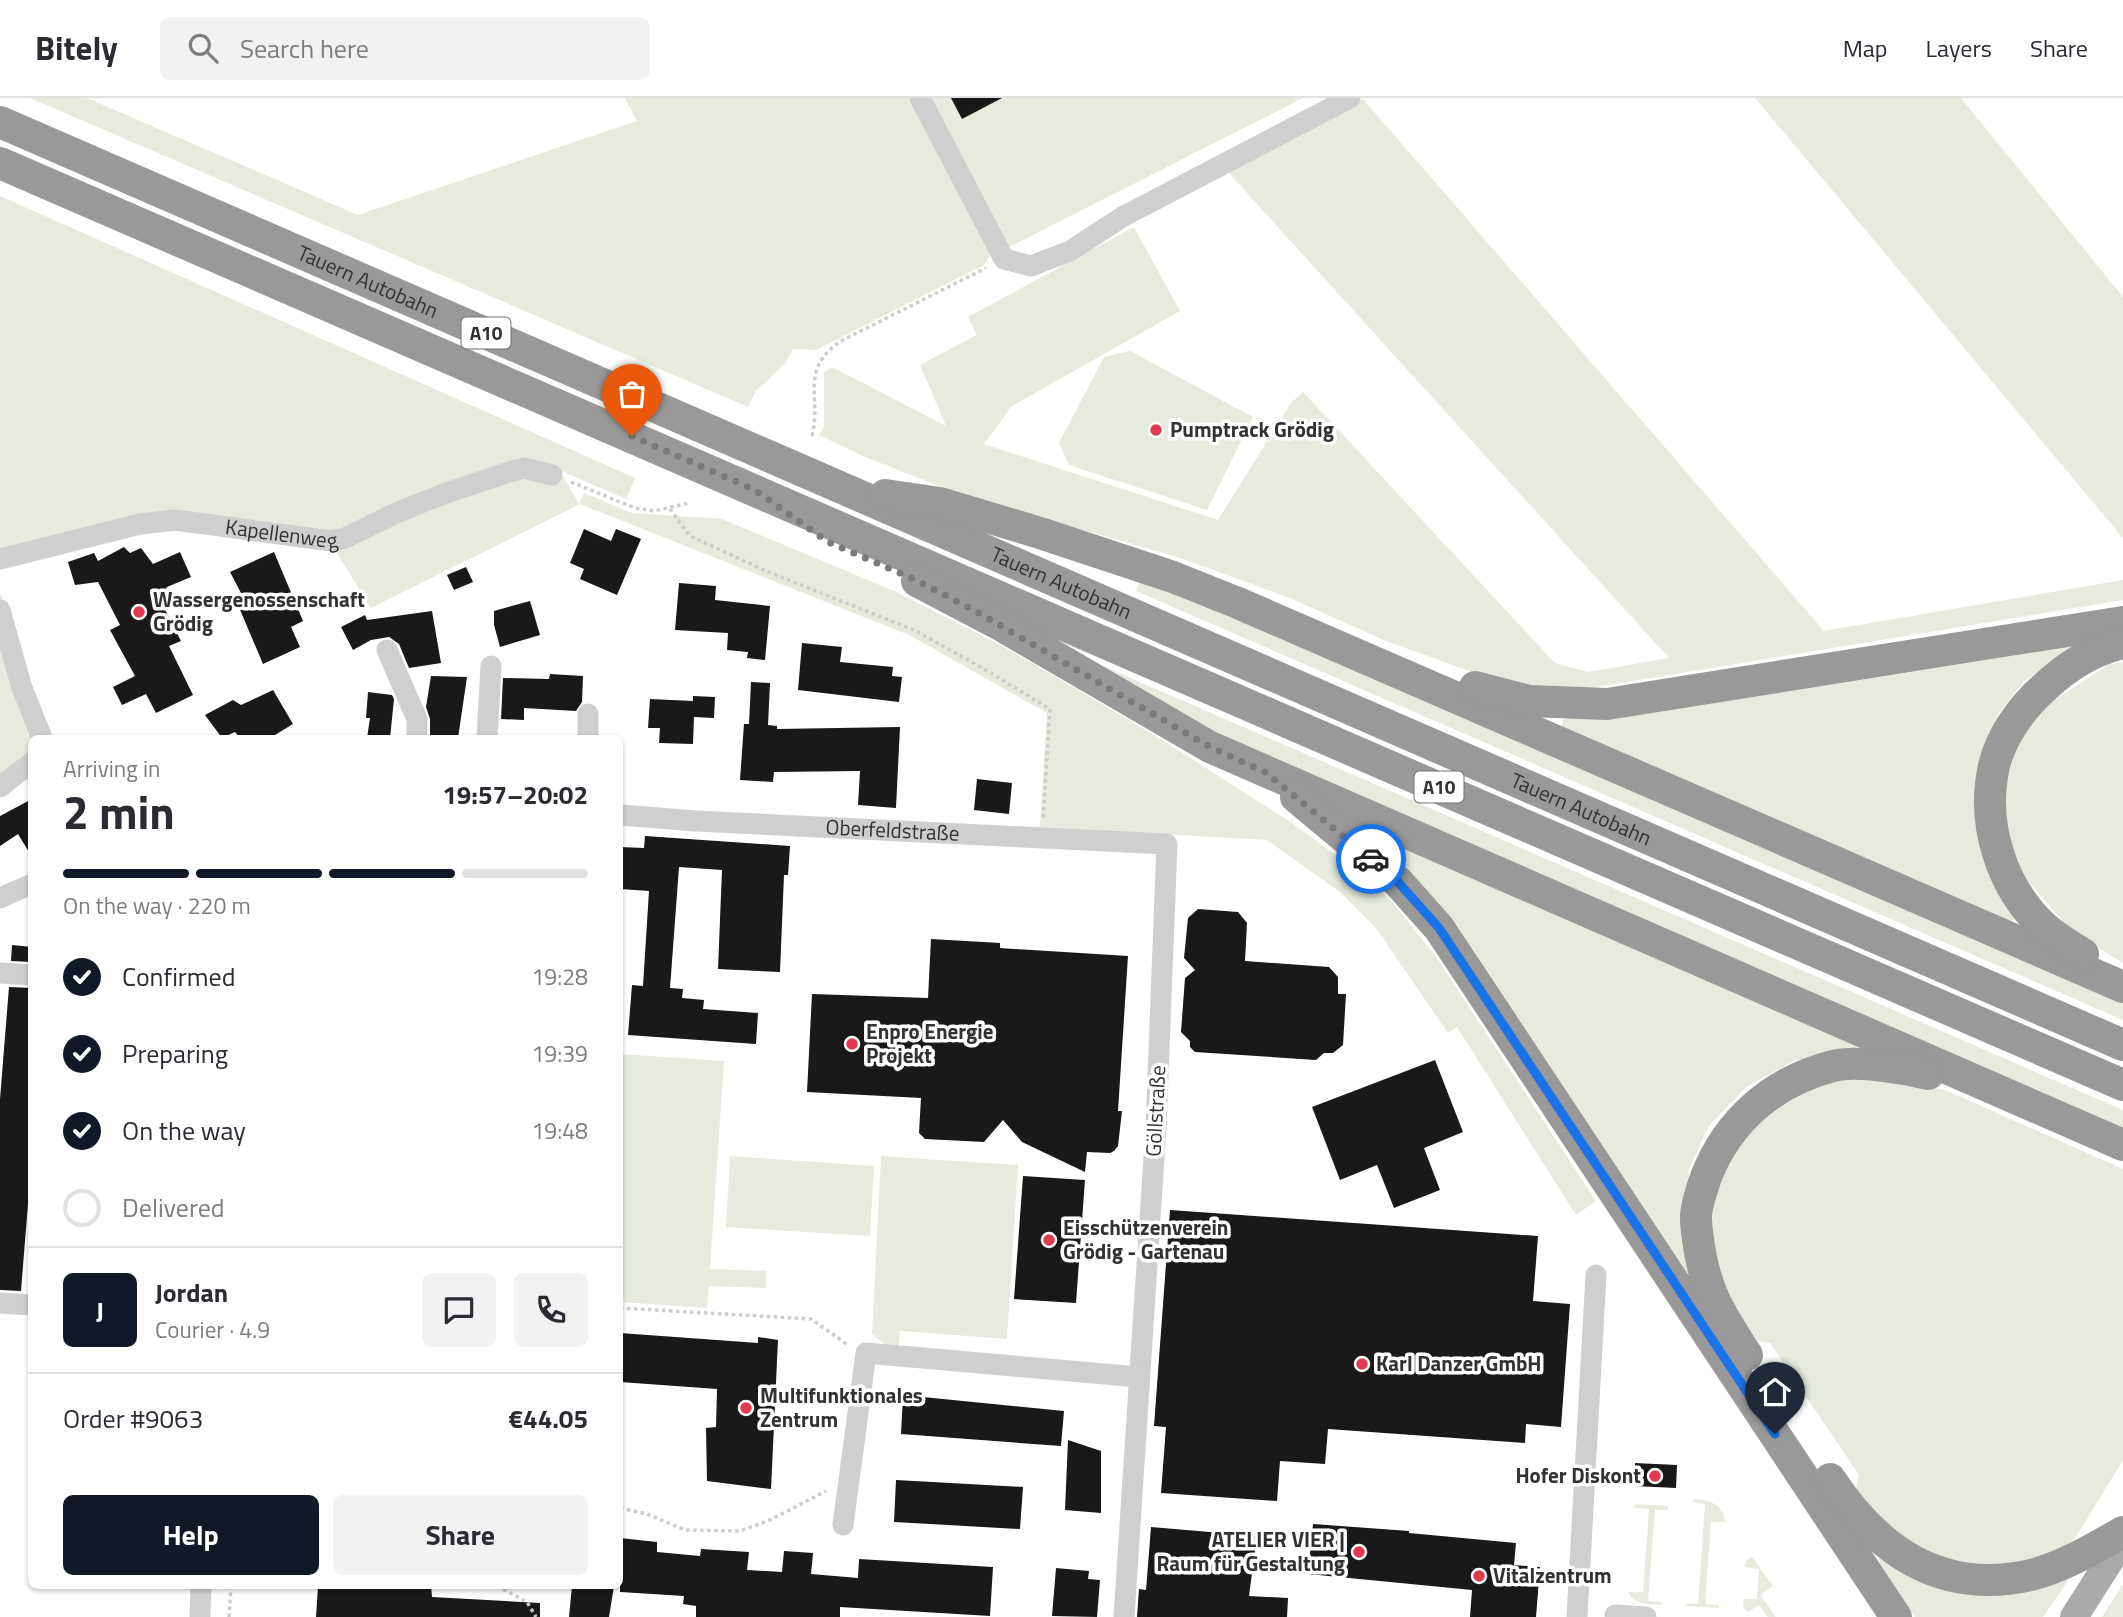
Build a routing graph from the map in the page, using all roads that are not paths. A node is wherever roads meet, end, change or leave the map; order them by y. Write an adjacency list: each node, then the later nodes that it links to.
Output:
1 (920, 98): 2 (street)
2 (1350, 98)
3 (0, 122): 7 (highway, Tauern Autobahn / A10)
4 (0, 163): 6 (highway, Tauern Autobahn / A10)
5 (552, 475): 8 (street, Kapellenweg)
6 (755, 490): 21 (highway); 32 (highway, Tauern Autobahn / A10)
7 (846, 490): 14 (highway); 31 (highway, Tauern Autobahn / A10)
8 (0, 559)
9 (0, 610): 16 (street)
10 (2123, 622): 14 (highway)
11 (2123, 643): 29 (highway)
12 (387, 650): 17 (street)
13 (491, 666): 18 (street)
14 (1427, 684): 30 (highway)
15 (588, 714): 19 (street)
16 (41, 735)
17 (417, 735)
18 (487, 735)
19 (588, 735)
20 (28, 765): 22 (street)
21 (1265, 772): 33 (highway); 48 (highway)
22 (0, 787)
23 (623, 815): 24 (street, Oberfeldstraße)
24 (1167, 844): 38 (street, Göllstraße)
25 (28, 886): 26 (street)
26 (0, 898)
27 (0, 973): 28 (street)
28 (28, 975)
29 (2123, 979)
30 (2123, 986)
31 (2123, 1045)
32 (2123, 1085)
33 (2009, 1095): 34 (highway); 40 (highway)
34 (2123, 1144)
35 (1596, 1275): 46 (street)
36 (0, 1303): 37 (street)
37 (28, 1305)
38 (1139, 1377): 39 (street); 45 (street, Göllstraße)
39 (843, 1525)
40 (2123, 1532)
41 (2123, 1540): 49 (main road)
42 (201, 1589): 44 (street)
43 (1615, 1615): 47 (street)
44 (200, 1617)
45 (1124, 1617)
46 (1577, 1617)
47 (1646, 1617)
48 (1896, 1617)
49 (2074, 1617)

